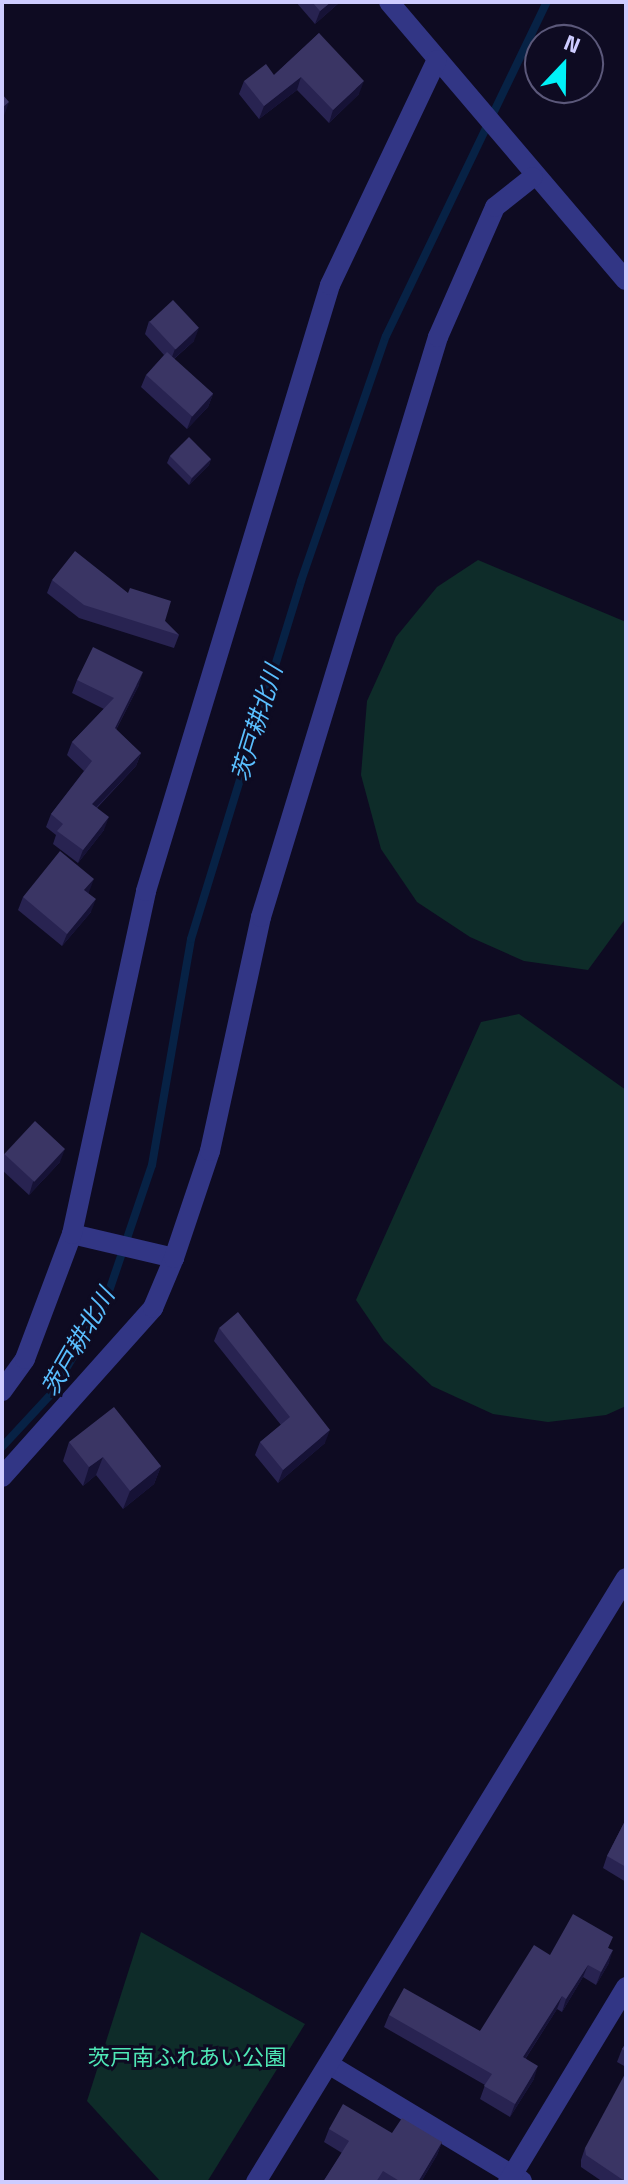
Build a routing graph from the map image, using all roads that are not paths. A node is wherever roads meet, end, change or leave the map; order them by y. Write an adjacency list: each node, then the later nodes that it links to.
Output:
1 (389, 2): 2 (street)
2 (437, 60): 3 (street); 5 (street)
3 (533, 177): 4 (street); 6 (street)
4 (626, 280)
5 (72, 1234): 6 (street); 7 (street)
6 (174, 1258): 8 (street)
7 (2, 1391)
8 (2, 1477)
9 (626, 1578): 10 (street)
10 (620, 1601): 12 (street)
11 (626, 1987): 13 (street)
12 (330, 2065): 13 (street); 14 (street)
13 (514, 2180)
14 (256, 2182)

